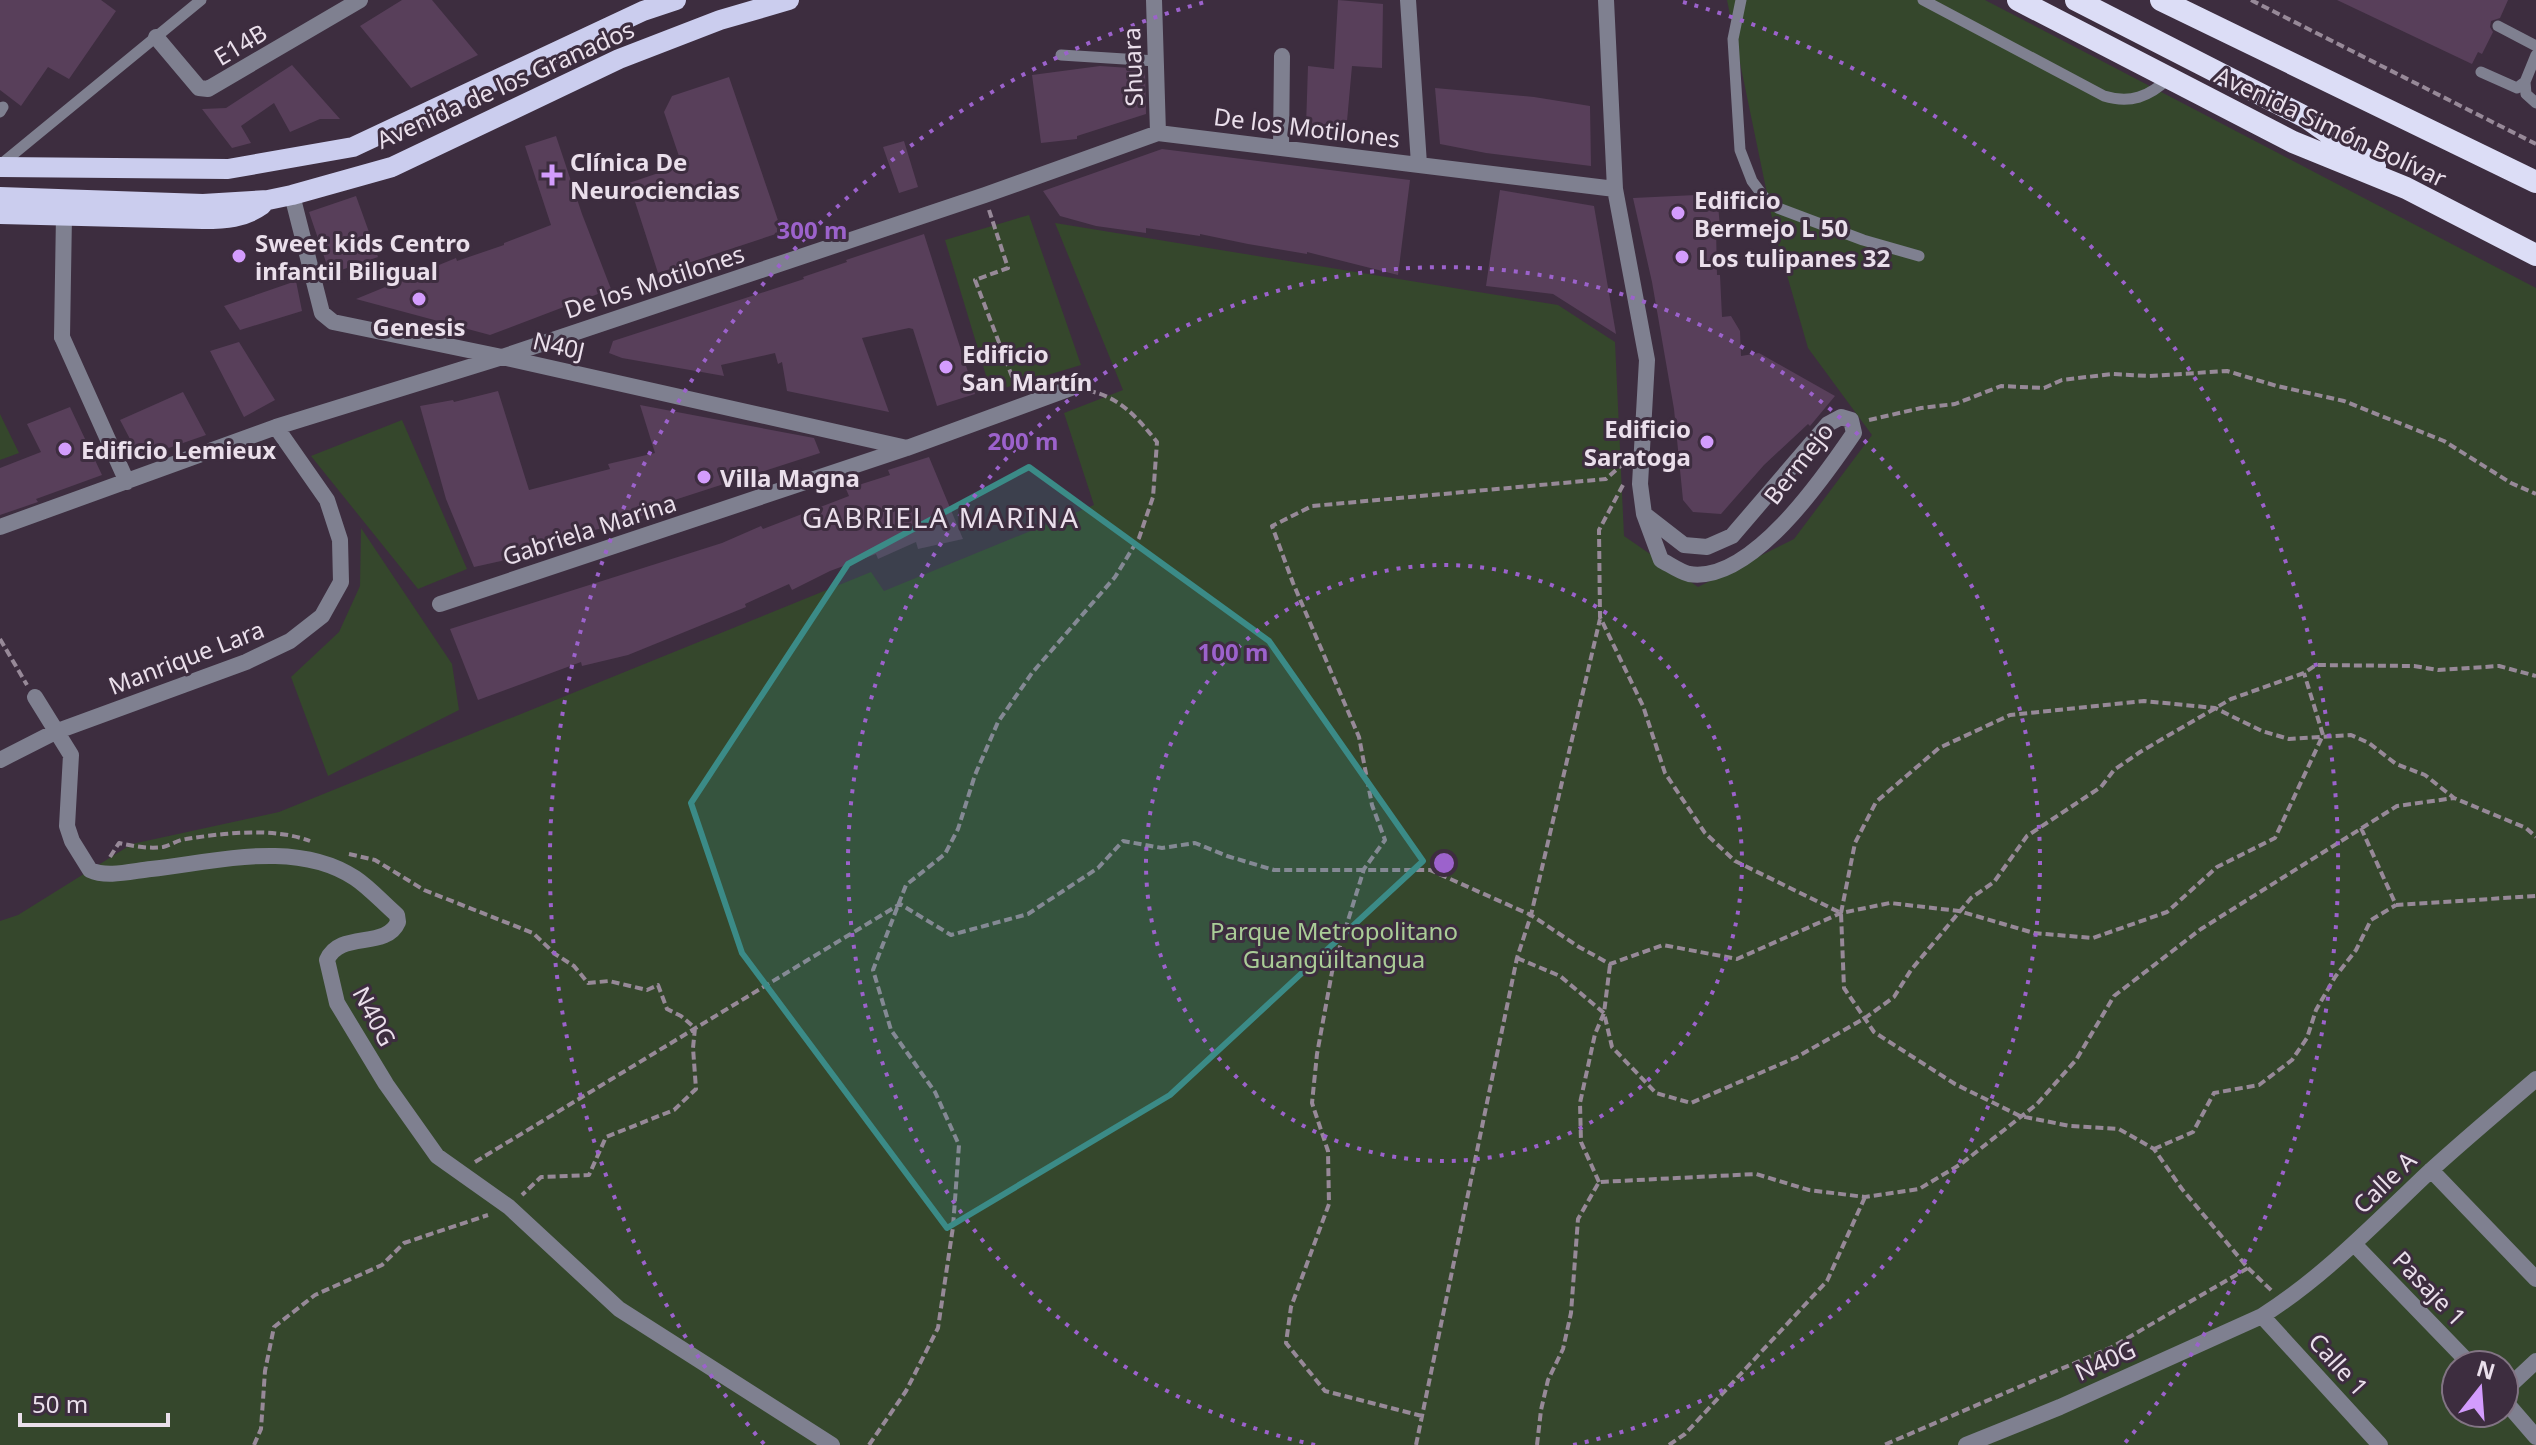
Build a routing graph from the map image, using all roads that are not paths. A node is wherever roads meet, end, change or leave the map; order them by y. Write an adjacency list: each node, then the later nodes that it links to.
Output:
1 (201, 0): 14 (lane)
2 (360, 0): 14 (street, E14B)
3 (676, 0): 27 (main road, Avenida de los Granados)
4 (789, 0): 31 (main road, Avenida de los Granados)
5 (1154, 0): 19 (street, Shuara)
6 (1408, 0): 26 (street)
7 (1606, 0): 30 (street, Bermejo)
8 (1741, 0): 37 (lane)
9 (1923, 0): 21 (lane)
10 (2018, 0): 21 (highway, Avenida Simón Bolívar)
11 (2076, 0): 29 (highway)
12 (2161, 0): 28 (highway, Avenida Simón Bolívar)
13 (2498, 26): 15 (lane)
14 (156, 37): 27 (lane)
15 (2536, 46)
16 (1061, 55): 19 (lane)
17 (2536, 55): 22 (lane)
18 (1282, 56): 25 (street)
19 (1156, 61): 24 (street, Shuara)
20 (2481, 72): 22 (lane)
21 (2169, 78): 29 (highway, Avenida Simón Bolívar)
22 (2525, 82): 23 (lane)
23 (2536, 103)
24 (1158, 133): 25 (street, De los Motilones); 38 (street, De los Motilones)
25 (1281, 147): 26 (street, De los Motilones)
26 (1419, 164): 30 (street, De los Motilones)
27 (0, 166)
28 (2536, 182)
29 (2406, 188): 36 (highway, Avenida Simón Bolívar)
30 (1615, 189): 43 (street, Bermejo)
31 (292, 195): 33 (main road, Avenida de los Granados); 38 (street, N40J)
32 (0, 197): 33 (main road, Avenida de los Granados)
33 (268, 200): 35 (main road)
34 (0, 214): 35 (main road)
35 (64, 215): 42 (street)
36 (2536, 255)
37 (1919, 256)
38 (502, 357): 40 (street, De los Motilones); 41 (street, N40J)
39 (1071, 388): 41 (street, Gabriela Marina)
40 (276, 427): 42 (street, De los Motilones); 47 (street, Manrique Lara)
41 (907, 448): 45 (street, Gabriela Marina)
42 (127, 482): 44 (street, De los Motilones)
43 (1644, 514): 43 (street, Bermejo)
44 (0, 527)
45 (440, 604)
46 (35, 697): 47 (street)
47 (55, 732): 48 (street, Manrique Lara); 59 (street, N40G)
48 (0, 760)
49 (2536, 1079): 50 (street, Calle A)
50 (2431, 1170): 51 (street, Calle A); 52 (street)
51 (2354, 1244): 53 (street, Calle A); 54 (street, Pasaje 1)
52 (2536, 1279)
53 (2262, 1316): 60 (street, N40G); 61 (street, Calle 1)
54 (2456, 1349)
55 (2536, 1361): 56 (street)
56 (2520, 1376)
57 (2520, 1418): 58 (street)
58 (2536, 1437)
59 (832, 1445)
60 (1966, 1445)
61 (2380, 1445)

